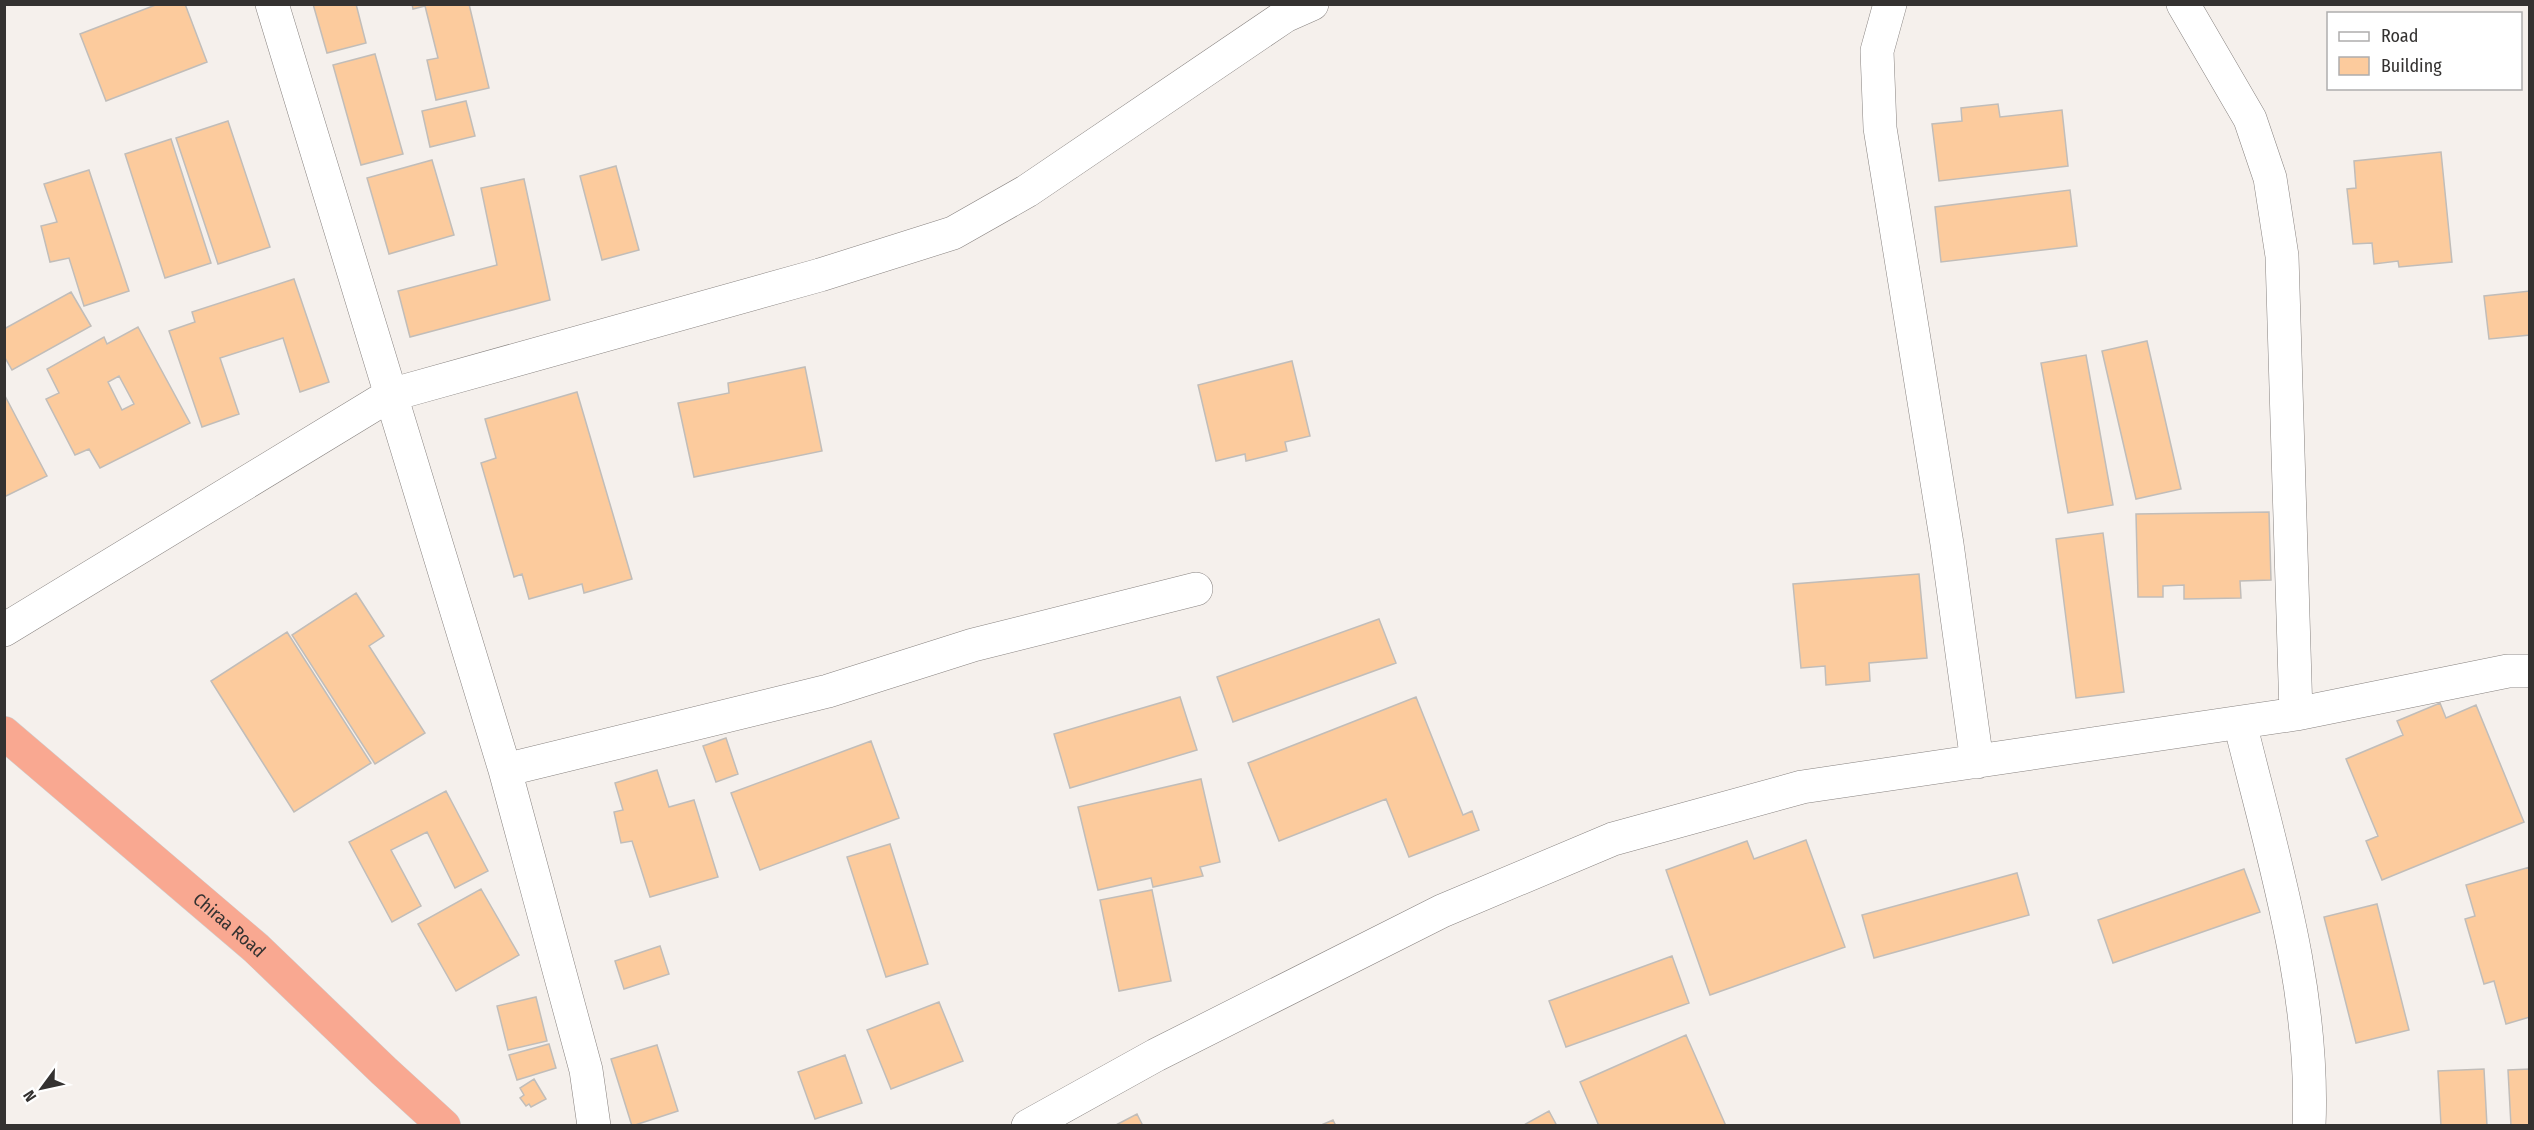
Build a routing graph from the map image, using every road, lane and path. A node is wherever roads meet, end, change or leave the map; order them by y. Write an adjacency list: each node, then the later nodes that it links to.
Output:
1 (272, 4): 5 (street)
2 (1312, 4): 5 (street)
3 (1890, 4): 12 (street)
4 (2182, 4): 9 (street)
5 (390, 396): 7 (street); 13 (street)
6 (1196, 589): 13 (street)
7 (4, 630)
8 (2529, 670): 9 (street)
9 (2296, 714): 10 (street)
10 (2240, 723): 12 (street); 17 (street)
11 (4, 733): 14 (highway, Chiraa Road)
12 (1977, 762): 16 (street)
13 (505, 770): 15 (street)
14 (444, 1125)
15 (594, 1125)
16 (1028, 1125)
17 (2309, 1125)

